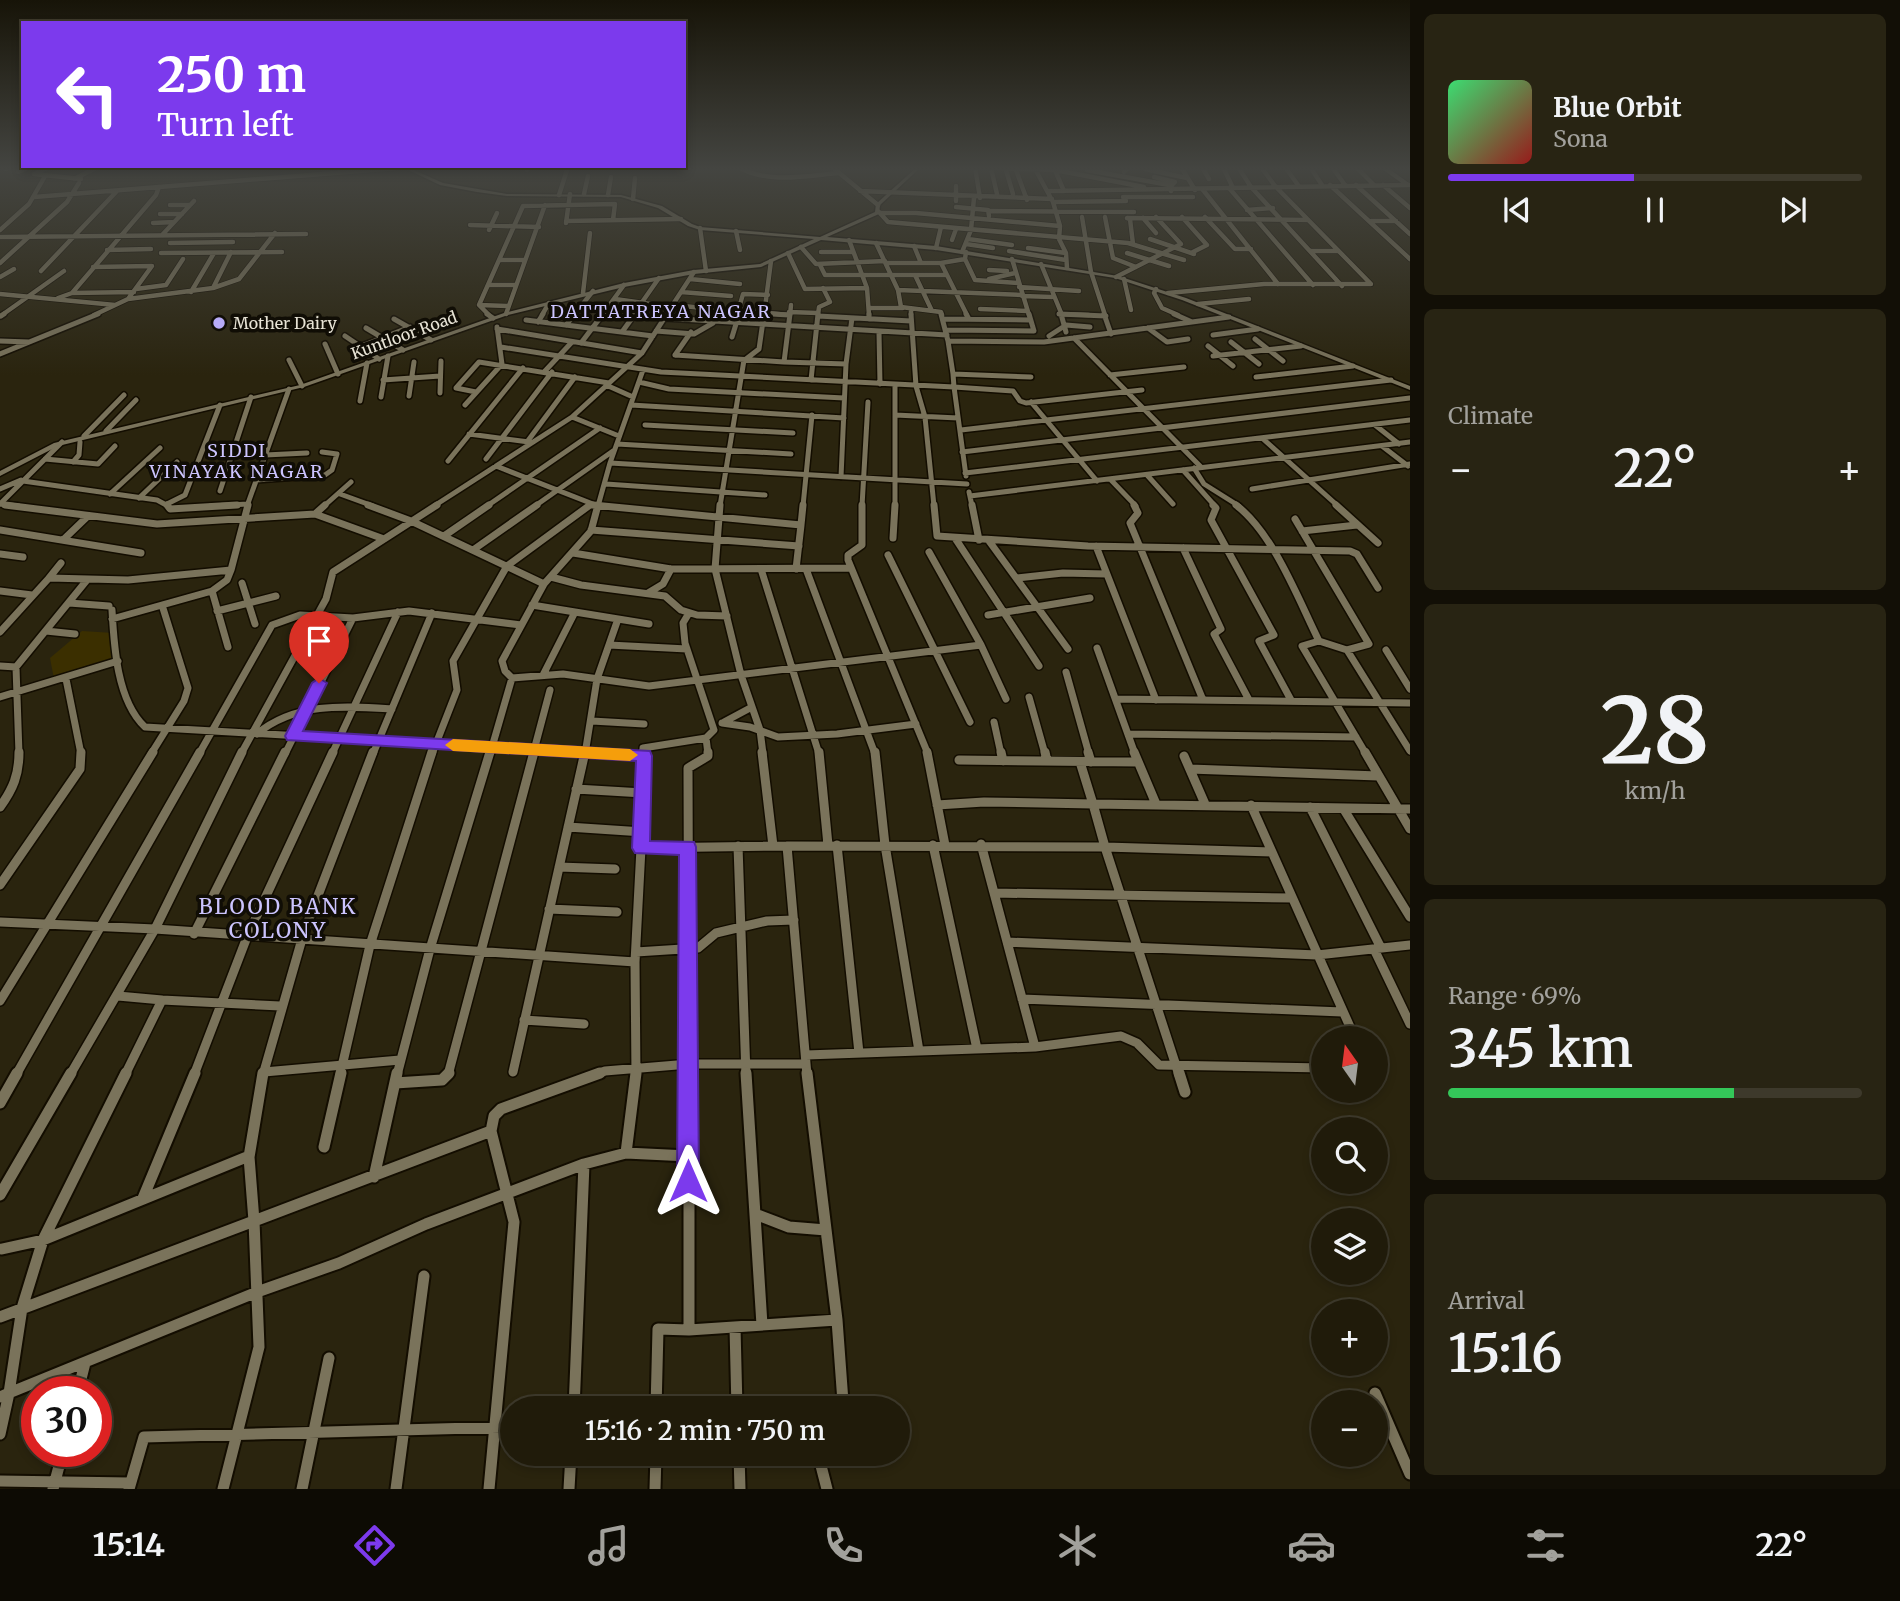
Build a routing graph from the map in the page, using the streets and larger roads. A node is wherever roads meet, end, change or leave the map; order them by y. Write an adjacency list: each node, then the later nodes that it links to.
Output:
1 (30, 236): 85 (street)
2 (74, 236): 98 (street)
3 (120, 236): 50 (street)
4 (175, 236): 40 (street)
5 (272, 236): 58 (street)
6 (510, 236): 78 (street)
7 (535, 236): 79 (street)
8 (590, 236): 136 (street)
9 (701, 236): 100 (street)
10 (737, 236): 51 (street)
11 (803, 236): 32 (street)
12 (825, 236): 32 (street, Kuntloor Road)
13 (937, 236): 48 (street)
14 (952, 236): 36 (street)
15 (969, 236): 72 (street)
16 (970, 236): 43 (street)
17 (1016, 236): 44 (street)
18 (1034, 236): 55 (street)
19 (1040, 236): 31 (street)
20 (1086, 236): 37 (street)
21 (1109, 236): 39 (street)
22 (1132, 236): 42 (street)
23 (1174, 236): 47 (street)
24 (1199, 236): 70 (street)
25 (1223, 236): 53 (street)
26 (1240, 236): 53 (street)
27 (1270, 236): 120 (street)
28 (1298, 236): 56 (street)
29 (1324, 236): 57 (street)
30 (1387, 236): 61 (street)
31 (1046, 237): 33 (street); 52 (street)
32 (822, 238): 35 (street); 46 (street, Kuntloor Road)
33 (1059, 239): 37 (street); 67 (street)
34 (1150, 239): 47 (street)
35 (849, 240): 41 (street); 60 (street)
36 (952, 240)
37 (1087, 240): 39 (street); 103 (street)
38 (233, 242): 40 (street)
39 (1110, 242): 42 (street); 94 (street)
40 (170, 243): 62 (street)
41 (876, 243): 45 (street); 84 (street)
42 (1133, 244): 69 (street)
43 (994, 245): 44 (street); 74 (street)
44 (1012, 245): 54 (street)
45 (914, 246): 48 (street); 87 (street)
46 (801, 247): 66 (street, Kuntloor Road); 90 (street)
47 (1175, 247): 69 (street); 70 (street)
48 (936, 248): 72 (street)
49 (151, 249): 50 (street)
50 (107, 250): 93 (street)
51 (740, 250)
52 (1043, 250): 55 (street); 67 (street)
53 (1251, 250): 116 (street)
54 (1009, 251): 55 (street); 76 (street)
55 (1027, 251): 80 (street)
56 (1311, 251): 57 (street); 122 (street)
57 (1338, 251): 122 (street)
58 (259, 252): 64 (street); 65 (street); 123 (street)
59 (821, 252): 60 (street)
60 (852, 252): 86 (street)
61 (1403, 252): 71 (street); 77 (street)
62 (161, 253): 63 (street); 91 (street)
63 (214, 253): 64 (street); 132 (street)
64 (231, 253): 123 (street)
65 (282, 253)
66 (788, 253): 83 (street, Kuntloor Road); 124 (street)
67 (1066, 253): 80 (street)
68 (1128, 253): 81 (street)
69 (1161, 253): 81 (street); 82 (street)
70 (1191, 253): 73 (street)
71 (1410, 253)
72 (964, 254): 74 (street); 88 (street); 113 (street)
73 (1198, 255)
74 (989, 256): 76 (street)
75 (183, 259): 128 (street)
76 (1008, 259): 89 (street); 102 (street)
77 (1410, 259)
78 (499, 260): 79 (street); 117 (street)
79 (525, 260): 118 (street)
80 (1066, 260): 95 (street)
81 (1149, 260): 92 (street); 94 (street)
82 (1184, 260)
83 (771, 261): 100 (street, Kuntloor Road); 141 (street)
84 (886, 262): 86 (street); 87 (street); 105 (street)
85 (0, 263)
86 (858, 263): 90 (street); 104 (street)
87 (920, 263): 88 (street)
88 (941, 263): 107 (street)
89 (1041, 264): 95 (street); 126 (street)
90 (820, 265): 104 (street)
91 (152, 266): 93 (street); 128 (street)
92 (1168, 266)
93 (93, 267): 135 (street)
94 (1136, 267): 109 (street)
95 (1067, 268): 103 (street)
96 (14, 269): 108 (street)
97 (989, 270): 102 (street)
98 (41, 271)
99 (64, 271): 142 (street)
100 (706, 271): 101 (street, Kuntloor Road)
101 (694, 272): 110 (street, Kuntloor Road); 111 (street)
102 (1015, 272): 114 (street); 121 (street)
103 (1091, 272): 109 (street); 176 (street)
104 (861, 275): 105 (street); 125 (street)
105 (892, 275): 106 (street); 129 (street)
106 (915, 275): 107 (street); 134 (street)
107 (945, 275): 137 (street)
108 (0, 277)
109 (1115, 277): 112 (street)
110 (659, 278): 119 (street, Kuntloor Road); 151 (street)
111 (690, 279): 115 (street); 133 (street)
112 (1124, 279): 127 (street); 167 (street)
113 (975, 280): 114 (street); 140 (street)
114 (986, 280): 121 (street)
115 (740, 284)
116 (1278, 284): 120 (street); 138 (street)
117 (489, 285): 118 (street); 154 (street)
118 (514, 285): 156 (street)
119 (624, 285): 131 (street, Kuntloor Road); 148 (street)
120 (1313, 285): 122 (street)
121 (1019, 286): 126 (street); 144 (street)
122 (1342, 286)
123 (213, 288): 132 (street)
124 (822, 288): 125 (street); 174 (street)
125 (867, 288): 158 (street)
126 (1050, 289): 130 (street); 145 (street)
127 (1156, 289): 138 (street); 190 (street)
128 (135, 290): 135 (street); 147 (street)
129 (898, 290): 134 (street); 159 (street)
130 (1079, 290)
131 (593, 291): 136 (street, Kuntloor Road); 194 (street)
132 (191, 292): 147 (street)
133 (681, 292): 143 (street); 157 (street)
134 (922, 292): 137 (street); 168 (street)
135 (72, 293): 146 (street)
136 (583, 293): 150 (street, Kuntloor Road)
137 (957, 293): 140 (street); 185 (street)
138 (1168, 293): 152 (street)
139 (0, 294): 142 (street)
140 (983, 294): 144 (street); 164 (street)
141 (768, 295): 171 (street); 171 (street)
142 (28, 296): 146 (street); 161 (street)
143 (731, 296)
144 (1022, 296): 145 (street); 169 (street)
145 (1052, 297): 173 (street)
146 (58, 298): 153 (street)
147 (128, 299): 153 (street)
148 (615, 299): 151 (street); 201 (street)
149 (1249, 299): 152 (street)
150 (549, 303): 170 (street, Kuntloor Road); 189 (street)
151 (642, 303): 157 (street); 207 (street)
152 (1198, 304): 178 (street)
153 (118, 305): 226 (street)
154 (480, 305): 156 (street); 179 (street)
155 (791, 305): 172 (street)
156 (508, 306): 170 (street)
157 (672, 306): 165 (street); 180 (street)
158 (869, 308): 159 (street); 183 (street)
159 (903, 308): 166 (street)
160 (0, 309): 161 (street)
161 (11, 309): 175 (street)
162 (840, 309): 177 (street)
163 (980, 309): 164 (street)
164 (995, 309): 169 (street)
165 (723, 310)
166 (912, 310): 168 (street); 188 (street)
167 (1130, 310)
168 (932, 311): 184 (street)
169 (1027, 311): 192 (street)
170 (506, 314): 179 (street, Kuntloor Road)
171 (763, 314): 172 (street); 196 (street)
172 (789, 314): 174 (street); 198 (street)
173 (1059, 314): 176 (street); 195 (street)
174 (818, 315): 177 (street); 204 (street)
175 (1, 316)
176 (1106, 316): 212 (street)
177 (842, 317): 181 (street)
178 (1229, 317): 190 (street); 205 (street)
179 (494, 318): 203 (street); 223 (street, Kuntloor Road)
180 (664, 318): 187 (street); 210 (street)
181 (852, 318): 183 (street); 206 (street)
182 (394, 319): 197 (street)
183 (869, 319): 188 (street)
184 (944, 319): 185 (street); 214 (street)
185 (968, 319): 192 (street)
186 (526, 320): 189 (street)
187 (698, 321): 191 (street); 213 (street)
188 (911, 321): 211 (street)
189 (538, 322): 194 (street)
190 (1192, 322): 202 (street)
191 (713, 323): 193 (street); 213 (street)
192 (1031, 323): 214 (street); 217 (street)
193 (736, 324): 196 (street); 218 (street)
194 (566, 325): 201 (street)
195 (1066, 325): 199 (street); 209 (street); 217 (street)
196 (763, 326): 198 (street); 246 (street)
197 (410, 327): 219 (street); 223 (street)
198 (787, 327): 204 (street); 249 (street)
199 (1090, 327)
200 (366, 328): 219 (street)
201 (594, 328): 207 (street); 229 (street)
202 (1148, 328): 212 (street); 221 (street)
203 (498, 329): 227 (street); 234 (street)
204 (814, 329): 206 (street); 252 (street)
205 (1258, 329): 215 (street); 232 (street)
206 (850, 330): 208 (street); 254 (street)
207 (622, 332): 210 (street)
208 (879, 332): 211 (street); 278 (street)
209 (1066, 332)
210 (654, 333): 213 (street); 238 (street)
211 (913, 334): 214 (street); 281 (street)
212 (1111, 334): 220 (street)
213 (689, 335): 246 (street)
214 (947, 335): 225 (street); 264 (street)
215 (1213, 335)
216 (345, 336): 233 (street)
217 (1049, 336): 225 (street)
218 (732, 337)
219 (381, 338): 233 (street); 236 (street)
220 (1074, 338): 225 (street); 265 (street)
221 (1188, 339)
222 (1255, 339): 235 (street)
223 (430, 340): 236 (street, Kuntloor Road)
224 (0, 341): 226 (street)
225 (1056, 341)
226 (33, 342): 239 (street)
227 (572, 342): 229 (street); 242 (street)
228 (1231, 342): 237 (street)
229 (580, 343): 238 (street)
230 (325, 344): 263 (street)
231 (1208, 346): 240 (street)
232 (1301, 346): 235 (street); 257 (street)
233 (359, 347): 245 (street)
234 (501, 347): 242 (street); 253 (street)
235 (1268, 349): 237 (street); 250 (street)
236 (403, 350): 241 (street, Kuntloor Road)
237 (1243, 352): 240 (street); 255 (street)
238 (642, 353): 260 (street)
239 (0, 354)
240 (1220, 355): 243 (street); 256 (street)
241 (387, 356): 245 (street, Kuntloor Road); 272 (street)
242 (558, 356): 260 (street); 262 (street)
243 (1213, 356)
244 (289, 359): 280 (street)
245 (379, 359): 251 (street, Kuntloor Road)
246 (744, 360): 249 (street); 267 (street)
247 (441, 361): 266 (street)
248 (414, 362): 271 (street)
249 (784, 362): 252 (street)
250 (1283, 362)
251 (368, 363): 263 (street, Kuntloor Road); 297 (street)
252 (812, 363): 254 (street); 273 (street)
253 (502, 364): 259 (street); 286 (street); 286 (street)
254 (846, 365): 275 (street)
255 (1259, 365)
256 (1233, 366)
257 (1353, 366): 270 (street); 274 (street)
258 (1184, 367): 265 (street)
259 (523, 368): 262 (street); 321 (street)
260 (626, 368): 261 (street); 277 (street)
261 (643, 370): 267 (street); 276 (street)
262 (548, 372): 268 (street); 322 (street)
263 (338, 374): 280 (street, Kuntloor Road)
264 (953, 374): 269 (street); 282 (street)
265 (1110, 375): 287 (street)
266 (440, 376): 271 (street); 288 (street)
267 (740, 376): 273 (street); 289 (street)
268 (575, 377): 277 (street); 327 (street)
269 (1031, 377)
270 (1256, 377)
271 (412, 378): 272 (street); 291 (street)
272 (383, 380): 293 (street)
273 (811, 380): 275 (street)
274 (1391, 380): 283 (street); 304 (street)
275 (846, 381): 278 (street); 294 (street)
276 (639, 382): 289 (street); 298 (street)
277 (608, 384): 298 (street); 307 (street)
278 (880, 384): 279 (street)
279 (895, 384): 281 (street); 306 (street)
280 (302, 386): 284 (street, Kuntloor Road)
281 (916, 386): 282 (street); 308 (street)
282 (954, 387): 300 (street); 310 (street)
283 (1410, 388)
284 (289, 389): 292 (street, Kuntloor Road); 340 (street)
285 (1142, 390): 287 (street)
286 (476, 392): 302 (street)
287 (1125, 392): 300 (street); 304 (street)
288 (440, 393)
289 (738, 393): 294 (street); 303 (street)
290 (124, 395): 324 (street)
291 (410, 396)
292 (251, 397): 301 (street, Kuntloor Road); 374 (street)
293 (381, 397)
294 (844, 398): 309 (street)
295 (1410, 398): 316 (street)
296 (136, 400): 319 (street)
297 (360, 401)
298 (632, 401): 303 (street); 329 (street)
299 (868, 402): 361 (street)
300 (1031, 402): 312 (street)
301 (220, 405): 319 (street, Kuntloor Road); 384 (street)
302 (465, 405)
303 (736, 410): 305 (street); 317 (street)
304 (1143, 410): 312 (street); 316 (street)
305 (813, 415): 309 (street); 356 (street)
306 (895, 415): 308 (street); 365 (street)
307 (572, 417): 315 (street); 327 (street)
308 (925, 417): 310 (street); 368 (street)
309 (844, 418): 358 (street)
310 (958, 418): 318 (street)
311 (1410, 420): 314 (street)
312 (1046, 421): 318 (street); 325 (street)
313 (645, 425): 317 (street)
314 (1375, 425): 323 (street); 330 (street)
315 (600, 428): 329 (street); 359 (street)
316 (1161, 428): 325 (street); 333 (street)
317 (733, 429): 320 (street); 335 (street)
318 (961, 430): 337 (street)
319 (106, 431): 324 (street, Kuntloor Road)
320 (793, 433)
321 (469, 434): 322 (street); 345 (street)
322 (500, 438): 327 (street); 343 (street)
323 (1262, 438): 333 (street); 341 (street)
324 (82, 439): 326 (street, Kuntloor Road); 346 (street)
325 (1062, 440): 337 (street); 344 (street)
326 (62, 442): 342 (street); 355 (street, Kuntloor Road)
327 (530, 442): 349 (street)
328 (1410, 442): 330 (street)
329 (617, 443): 335 (street); 348 (street); 375 (street)
330 (1399, 444): 332 (street)
331 (115, 446): 346 (street)
332 (1382, 446): 341 (street); 350 (street)
333 (1181, 447): 344 (street); 351 (street)
334 (160, 448): 377 (street)
335 (730, 449): 339 (street); 352 (street)
336 (322, 452): 362 (street)
337 (962, 452): 354 (street)
338 (307, 453): 340 (street)
339 (792, 454)
340 (265, 455): 362 (street)
341 (1283, 457): 351 (street); 364 (street)
342 (45, 459): 346 (street); 360 (street)
343 (486, 459)
344 (1079, 460): 354 (street); 366 (street)
345 (447, 461)
346 (73, 462)
347 (177, 462): 382 (street)
348 (610, 463): 352 (street); 369 (street)
349 (496, 466): 359 (street); 394 (street)
350 (1409, 466): 364 (street)
351 (1197, 468): 353 (street); 371 (street)
352 (726, 470): 356 (street); 376 (street)
353 (1183, 470): 357 (street); 381 (street)
354 (965, 473): 370 (street)
355 (0, 474)
356 (806, 475): 358 (street); 395 (street)
357 (1147, 475): 363 (street); 386 (street)
358 (841, 477): 361 (street)
359 (527, 478): 375 (street); 400 (street)
360 (25, 479): 372 (street); 377 (street); 383 (street)
361 (862, 479): 365 (street); 425 (street)
362 (256, 480): 385 (street)
363 (1111, 480): 366 (street); 411 (street)
364 (1309, 480): 373 (street); 396 (street)
365 (896, 481): 368 (street); 401 (street)
366 (1097, 481): 380 (street)
367 (351, 482): 378 (street)
368 (931, 483): 370 (street); 402 (street)
369 (606, 484): 376 (street); 388 (street)
370 (967, 484): 380 (street)
371 (1204, 486): 381 (street); 415 (street)
372 (0, 489)
373 (1252, 489)
374 (220, 491)
375 (555, 491): 387 (street); 414 (street)
376 (722, 493): 379 (street); 391 (street)
377 (110, 494): 382 (street)
378 (340, 494): 389 (street); 394 (street)
379 (765, 495)
380 (970, 496): 405 (street)
381 (1207, 497): 413 (street)
382 (139, 498): 384 (street)
383 (0, 504): 390 (street)
384 (167, 504): 385 (street)
385 (248, 504): 392 (street)
386 (1173, 504)
387 (590, 505): 388 (street); 424 (street)
388 (600, 507): 391 (street); 398 (street)
389 (315, 514): 392 (street); 403 (street)
390 (88, 516): 392 (street); 404 (street)
391 (718, 518): 395 (street); 406 (street)
392 (243, 519): 431 (street)
393 (1295, 519): 399 (street)
394 (411, 521): 400 (street); 403 (street)
395 (800, 525): 409 (street)
396 (1357, 525): 399 (street); 408 (street)
397 (0, 530): 404 (street)
398 (591, 530): 406 (street); 419 (street)
399 (1302, 531): 416 (street)
400 (444, 536): 414 (street)
401 (893, 538)
402 (955, 538): 405 (street); 455 (street)
403 (384, 539): 459 (street)
404 (63, 540): 418 (street)
405 (979, 540): 407 (street)
406 (717, 541): 409 (street); 427 (street)
407 (989, 541): 410 (street); 435 (street)
408 (1378, 543)
409 (799, 545): 429 (street)
410 (1096, 546): 411 (street); 432 (street)
411 (1140, 547): 412 (street); 504 (street)
412 (1183, 548): 413 (street); 502 (street)
413 (1226, 549): 415 (street); 503 (street)
414 (472, 550): 424 (street)
415 (1271, 550): 416 (street); 470 (street)
416 (1314, 550): 439 (street); 478 (street)
417 (929, 552): 472 (street)
418 (141, 553)
419 (573, 553): 426 (street); 433 (street)
420 (0, 554): 422 (street)
421 (888, 555): 477 (street)
422 (23, 557)
423 (61, 564): 434 (street)
424 (507, 566): 438 (street); 462 (street)
425 (849, 568): 430 (street); 480 (street)
426 (671, 569): 427 (street); 442 (street)
427 (715, 569): 428 (street); 460 (street)
428 (761, 569): 429 (street); 486 (street)
429 (796, 569): 430 (street)
430 (806, 569): 482 (street)
431 (231, 570): 436 (street); 440 (street)
432 (1106, 574): 435 (street); 501 (street)
433 (551, 576): 438 (street); 442 (street)
434 (49, 578): 436 (street); 443 (street)
435 (1017, 578): 450 (street)
436 (87, 580): 446 (street)
437 (242, 583): 447 (street)
438 (544, 584): 449 (street)
439 (1378, 588)
440 (212, 591): 448 (street); 451 (street)
441 (0, 592): 443 (street)
442 (648, 593): 457 (street)
443 (32, 595): 468 (street)
444 (276, 596): 447 (street)
445 (1090, 598): 450 (street)
446 (69, 603): 452 (street); 467 (street)
447 (249, 603): 451 (street); 464 (street)
448 (162, 605): 452 (street); 519 (street)
449 (532, 605): 454 (street); 466 (street)
450 (1037, 606): 455 (street); 476 (street)
451 (217, 611): 473 (street)
452 (111, 612): 481 (street)
453 (398, 612): 456 (street); 461 (street); 508 (street)
454 (575, 612): 463 (street); 488 (street)
455 (1003, 612): 458 (street); 484 (street)
456 (432, 613): 462 (street); 510 (street)
457 (689, 613): 460 (street); 475 (street)
458 (988, 615)
459 (315, 616): 461 (street); 522 (street); 523 (street)
460 (727, 616): 489 (street)
461 (353, 618): 511 (street)
462 (477, 619): 466 (street); 531 (street)
463 (618, 620): 465 (street); 471 (street)
464 (256, 624)
465 (649, 624)
466 (521, 625): 490 (street)
467 (46, 631): 469 (street); 485 (street)
468 (0, 632)
469 (75, 634)
470 (1319, 641): 478 (street); 505 (street)
471 (609, 645): 475 (street); 492 (street)
472 (981, 645): 477 (street); 499 (street)
473 (228, 647)
474 (1097, 648): 500 (street)
475 (687, 649): 493 (street)
476 (1068, 649)
477 (935, 650): 480 (street); 513 (street)
478 (1347, 650): 506 (street)
479 (1386, 650): 494 (street)
480 (887, 656): 482 (street); 518 (street)
481 (118, 661): 491 (street); 519 (street)
482 (841, 662): 486 (street); 521 (street)
483 (0, 666): 485 (street)
484 (1040, 666)
485 (16, 667): 496 (street)
486 (795, 668): 489 (street); 524 (street)
487 (1066, 673): 542 (street)
488 (543, 675): 490 (street); 492 (street)
489 (741, 675): 493 (street); 509 (street)
490 (512, 678): 532 (street)
491 (66, 679): 496 (street); 575 (street)
492 (597, 679): 493 (street); 512 (street)
493 (696, 680): 517 (street)
494 (1410, 689)
495 (550, 690): 533 (street)
496 (15, 692): 497 (street); 553 (street)
497 (0, 697)
498 (1029, 697): 540 (street)
499 (1006, 699)
500 (1116, 699): 501 (street); 525 (street)
501 (1156, 700): 504 (street)
502 (1249, 700): 503 (street); 504 (street)
503 (1292, 700): 505 (street)
504 (1203, 701)
505 (1335, 701): 506 (street); 527 (street)
506 (1379, 702): 507 (street); 534 (street)
507 (1410, 703)
508 (353, 706): 510 (street); 511 (street); 529 (street)
509 (752, 706): 515 (street); 520 (street)
510 (392, 709): 530 (street)
511 (305, 711): 523 (street); 526 (street)
512 (592, 721): 516 (street); 535 (street)
513 (970, 722)
514 (994, 722): 539 (street)
515 (722, 723): 517 (street); 520 (street)
516 (644, 724)
517 (711, 724): 528 (street)
518 (916, 724): 521 (street); 551 (street)
519 (166, 729): 522 (street); 584 (street)
520 (760, 730): 524 (street); 567 (street)
521 (867, 730): 524 (street); 562 (street)
522 (211, 732): 523 (street); 586 (street)
523 (254, 734): 526 (street); 587 (street)
524 (815, 734): 561 (street)
525 (1128, 734): 527 (street); 543 (street)
526 (293, 736): 529 (street); 588 (street)
527 (1356, 737): 545 (street)
528 (706, 738): 536 (street); 569 (street)
529 (338, 739): 530 (street); 589 (street)
530 (378, 741): 531 (street); 590 (street)
531 (435, 744): 532 (street); 592 (street)
532 (492, 748): 533 (street); 596 (street)
533 (536, 750): 535 (street); 598 (street)
534 (1410, 751)
535 (584, 753): 536 (street); 546 (street)
536 (644, 756): 547 (street)
537 (1184, 756): 544 (street)
538 (960, 760): 539 (street)
539 (1003, 761): 540 (street)
540 (1047, 761): 541 (street)
541 (1080, 762): 542 (street); 548 (street)
542 (1091, 762): 543 (street)
543 (1138, 762): 549 (street)
544 (1190, 769): 545 (street); 550 (street)
545 (1378, 776): 556 (street)
546 (576, 789): 547 (street); 558 (street)
547 (643, 793): 560 (street)
548 (1093, 804): 549 (street); 551 (street); 570 (street)
549 (1156, 804): 550 (street)
550 (1205, 804): 552 (street)
551 (937, 805): 564 (street)
552 (1251, 805): 554 (street); 572 (street)
553 (0, 807)
554 (1310, 807): 555 (street); 595 (street)
555 (1343, 808): 556 (street); 581 (street)
556 (1398, 809): 557 (street); 559 (street)
557 (1410, 809)
558 (568, 827): 560 (street); 573 (street)
559 (1410, 829)
560 (643, 832): 571 (street)
561 (833, 845): 562 (street); 568 (street); 617 (street)
562 (885, 845): 563 (street); 616 (street)
563 (933, 845): 564 (street); 615 (street)
564 (945, 845): 565 (street)
565 (981, 845): 570 (street); 576 (street)
566 (738, 846): 567 (street); 569 (street); 585 (street)
567 (773, 846): 568 (street)
568 (787, 846): 582 (street)
569 (687, 847): 571 (street); 597 (street)
570 (1105, 847): 572 (street); 577 (street)
571 (641, 848): 601 (street)
572 (1272, 852): 578 (street)
573 (559, 867): 574 (street); 579 (street)
574 (615, 869)
575 (0, 885)
576 (994, 893): 577 (street); 591 (street)
577 (1120, 895): 578 (street); 594 (street)
578 (1292, 898): 599 (street)
579 (549, 909): 580 (street); 600 (street)
580 (617, 912)
581 (1410, 917)
582 (794, 920): 585 (street); 618 (street)
583 (0, 922): 584 (street)
584 (46, 925): 586 (street); 605 (street)
585 (741, 927): 597 (street); 622 (street)
586 (99, 929): 587 (street); 630 (street)
587 (155, 929): 588 (street); 602 (street)
588 (194, 933): 589 (street)
589 (247, 937): 590 (street); 606 (street)
590 (301, 939): 592 (street); 608 (street)
591 (1007, 942): 594 (street); 603 (street)
592 (370, 945): 596 (street); 621 (street)
593 (1410, 945): 595 (street)
594 (1136, 948): 599 (street); 607 (street)
595 (1377, 948): 599 (street); 612 (street)
596 (430, 949): 598 (street); 619 (street)
597 (688, 950): 601 (street); 620 (street)
598 (482, 953): 600 (street); 628 (street)
599 (1317, 955): 609 (street)
600 (539, 957): 601 (street); 610 (street)
601 (636, 957): 624 (street)
602 (118, 996): 604 (street); 639 (street)
603 (1022, 999): 607 (street); 614 (street)
604 (162, 1000): 606 (street); 644 (street)
605 (0, 1001)
606 (224, 1002): 608 (street); 640 (street)
607 (1155, 1005): 609 (street); 623 (street)
608 (280, 1006): 626 (street)
609 (1342, 1012): 613 (street)
610 (524, 1020): 611 (street); 627 (street)
611 (584, 1024)
612 (1410, 1024)
613 (1349, 1026)
614 (1035, 1047): 615 (street); 623 (street)
615 (977, 1049): 616 (street)
616 (919, 1051): 617 (street)
617 (859, 1053): 618 (street)
618 (806, 1059): 622 (street); 643 (street)
619 (400, 1060): 621 (street); 628 (street)
620 (689, 1064): 622 (street); 624 (street); 635 (street)
621 (342, 1065): 626 (street); 632 (street)
622 (745, 1065): 641 (street)
623 (1175, 1065): 625 (street); 629 (street)
624 (637, 1067): 631 (street); 633 (street)
625 (1311, 1068)
626 (264, 1072): 634 (street)
627 (513, 1072)
628 (395, 1083): 637 (street)
629 (1185, 1092)
630 (0, 1103)
631 (491, 1130): 637 (street); 638 (street)
632 (324, 1147)
633 (626, 1153): 635 (street); 636 (street)
634 (249, 1156): 640 (street); 642 (street)
635 (688, 1156): 653 (street)
636 (584, 1164): 638 (street); 658 (street)
637 (374, 1177): 642 (street)
638 (508, 1194): 647 (street); 663 (street)
639 (0, 1195)
640 (143, 1198): 644 (street)
641 (755, 1214): 643 (street); 651 (street)
642 (254, 1221): 647 (street); 648 (street)
643 (826, 1230): 650 (street)
644 (43, 1240): 645 (street); 648 (street)
645 (2, 1249)
646 (424, 1276): 665 (street)
647 (257, 1292): 655 (street); 668 (street)
648 (22, 1308): 649 (street); 657 (street)
649 (0, 1317)
650 (837, 1320): 651 (street); 661 (street)
651 (762, 1325): 652 (street)
652 (735, 1326): 653 (street); 660 (street)
653 (689, 1330): 659 (street)
654 (329, 1357): 666 (street)
655 (85, 1363): 656 (street); 657 (street)
656 (82, 1376)
657 (4, 1395): 667 (street)
658 (574, 1396)
659 (656, 1396)
660 (737, 1396)
661 (843, 1396)
662 (1388, 1423): 674 (street)
663 (496, 1428): 664 (street); 665 (street); 681 (street)
664 (500, 1428)
665 (403, 1431): 666 (street); 680 (street)
666 (313, 1433): 668 (street); 679 (street)
667 (0, 1434)
668 (235, 1434): 677 (street); 678 (street)
669 (570, 1466): 682 (street)
670 (656, 1466): 683 (street)
671 (739, 1466): 684 (street)
672 (821, 1466): 685 (street)
673 (59, 1467): 676 (street)
674 (1410, 1474)
675 (0, 1481): 676 (street)
676 (55, 1485): 677 (street)
677 (130, 1486)
678 (223, 1489)
679 (302, 1489)
680 (396, 1489)
681 (489, 1489)
682 (569, 1489)
683 (655, 1489)
684 (740, 1489)
685 (827, 1489)

